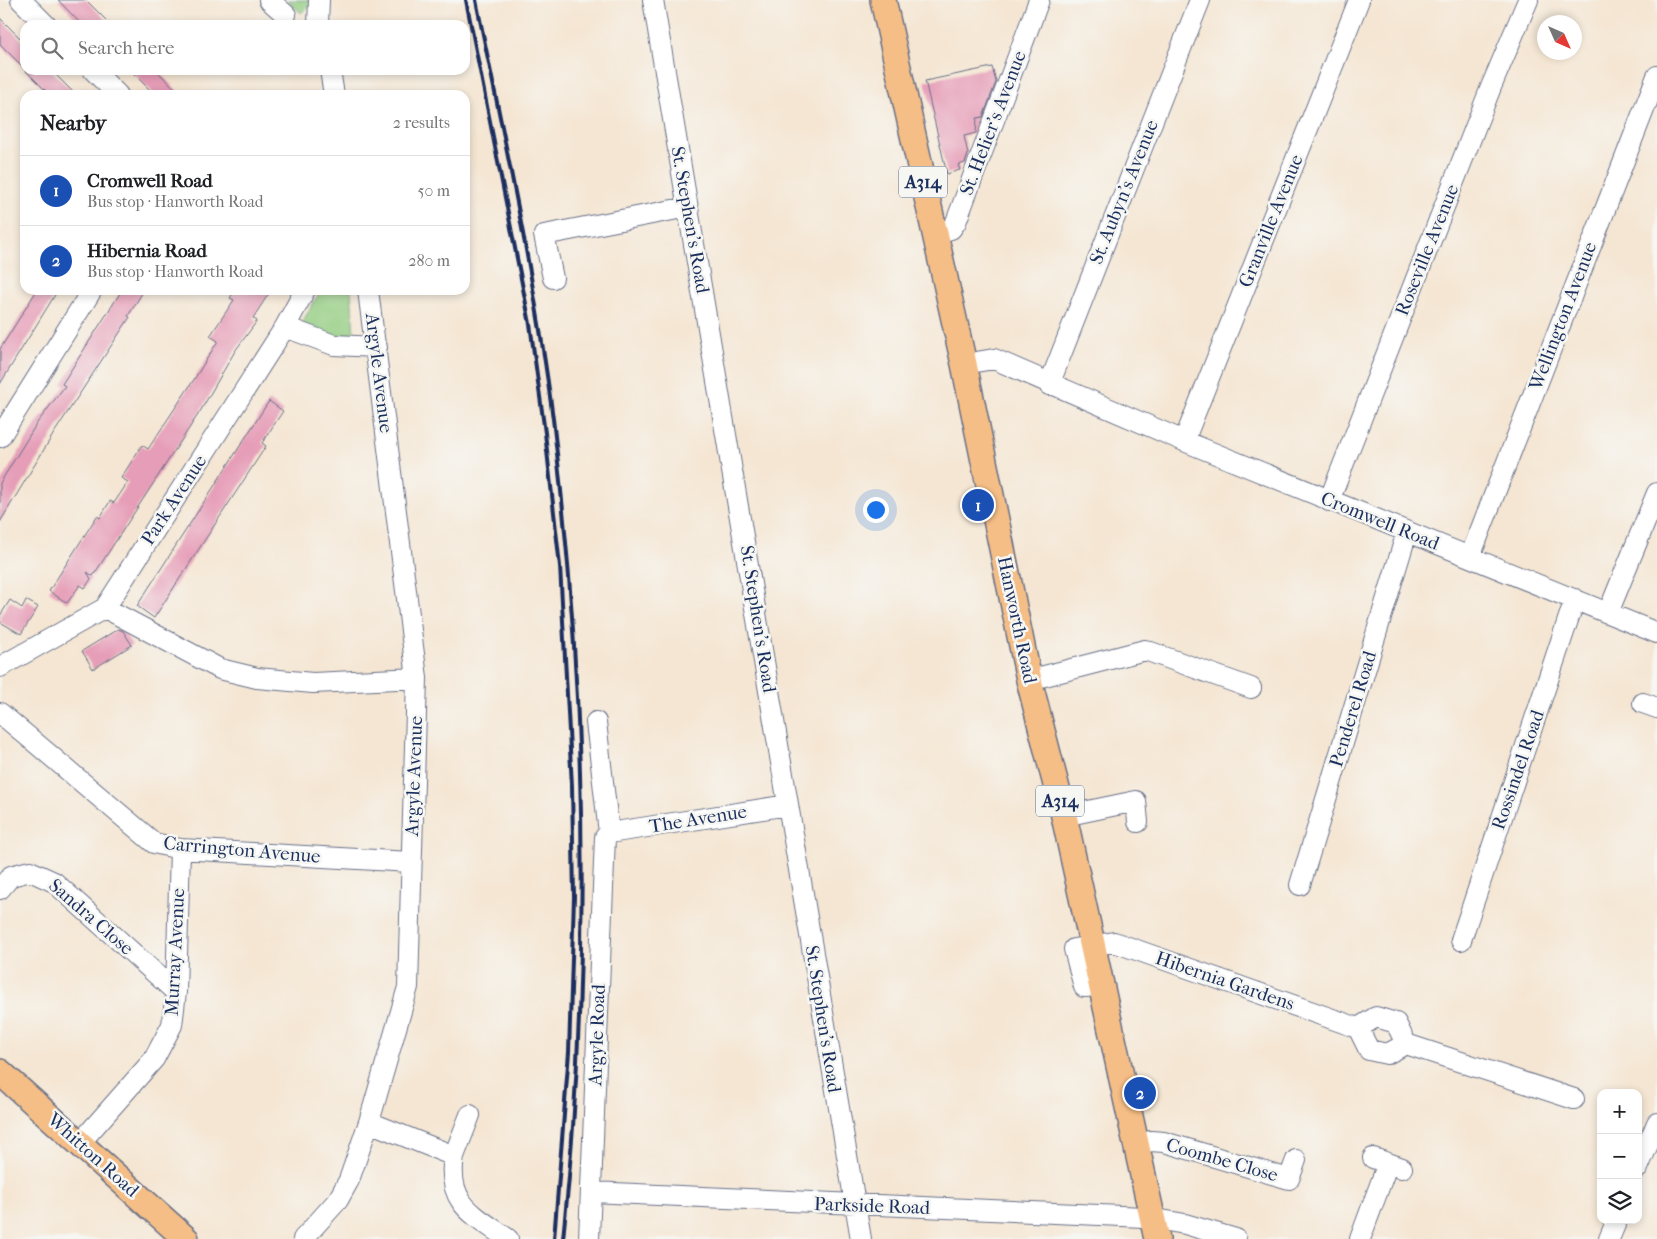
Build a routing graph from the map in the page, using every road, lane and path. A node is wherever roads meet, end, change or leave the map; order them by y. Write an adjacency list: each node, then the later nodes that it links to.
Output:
1 (21, 0): 10 (street)
2 (269, 0): 11 (street)
3 (319, 0): 12 (street)
4 (653, 0): 18 (street, St. Stephen's Road)
5 (882, 0): 19 (main road, Hanworth Road / A314)
6 (1039, 0): 19 (street, St. Helier's Avenue)
7 (1200, 0): 27 (street, St. Aubyn's Avenue)
8 (1359, 0): 29 (street, Granville Avenue)
9 (1528, 0): 31 (street, Roseville Avenue)
10 (41, 20)
11 (299, 20)
12 (304, 20)
13 (98, 75): 16 (street)
14 (331, 75): 17 (street)
15 (1657, 76): 33 (street, Wellington Avenue)
16 (113, 90)
17 (333, 90)
18 (688, 208): 20 (street); 44 (street, St. Stephen's Road)
19 (934, 234): 26 (main road, Hanworth Road / A314)
20 (553, 278)
21 (89, 295): 28 (street)
22 (302, 295): 24 (street, Park Avenue)
23 (369, 295): 25 (street, Argyle Avenue)
24 (285, 327): 25 (street); 35 (street, Park Avenue)
25 (377, 347): 39 (street, Argyle Avenue)
26 (964, 364): 27 (street, Cromwell Road); 40 (main road, Hanworth Road / A314)
27 (1049, 384): 29 (street, Cromwell Road)
28 (0, 437)
29 (1184, 441): 31 (street, Cromwell Road)
30 (1657, 493): 36 (street)
31 (1329, 501): 32 (street, Cromwell Road)
32 (1407, 532): 33 (street, Cromwell Road); 50 (street, Penderel Road)
33 (1470, 557): 34 (street, Cromwell Road)
34 (1575, 600): 36 (street, Cromwell Road); 52 (street, Rossindel Road)
35 (105, 608): 38 (street, Park Avenue); 39 (street)
36 (1608, 613): 37 (street, Cromwell Road)
37 (1657, 633)
38 (0, 667)
39 (417, 678): 49 (street, Argyle Avenue)
40 (1029, 680): 41 (street); 45 (main road, Hanworth Road / A314)
41 (1251, 688)
42 (0, 713): 48 (street, Carrington Avenue)
43 (596, 722): 47 (street, Argyle Road)
44 (788, 805): 47 (street, The Avenue); 69 (street, St. Stephen's Road)
45 (1064, 816): 46 (street); 53 (main road, Hanworth Road / A314)
46 (1138, 822)
47 (609, 833): 68 (street, Argyle Road)
48 (180, 849): 49 (street, Carrington Avenue); 54 (street, Murray Avenue)
49 (411, 862): 60 (street, Argyle Avenue)
50 (1300, 885)
51 (1, 897): 54 (street, Sandra Close)
52 (1461, 940)
53 (1092, 944): 55 (street, Hibernia Gardens); 63 (main road, Hanworth Road / A314)
54 (176, 992): 62 (street, Murray Avenue)
55 (1358, 1028): 56 (street); 56 (street)
56 (1406, 1044): 58 (street)
57 (0, 1072): 62 (main road, Whitton Road)
58 (1574, 1099)
59 (470, 1115): 64 (street)
60 (369, 1122): 64 (street); 73 (street, Argyle Avenue)
61 (1657, 1122): 65 (street)
62 (80, 1143): 72 (main road, Whitton Road)
63 (1136, 1145): 66 (street, Coombe Close); 71 (main road, Hanworth Road / A314)
64 (454, 1156): 74 (street)
65 (1642, 1158)
66 (1296, 1160)
67 (1388, 1163): 78 (street)
68 (591, 1192): 69 (street, Parkside Road); 75 (street, Argyle Road)
69 (854, 1205): 71 (street, Parkside Road); 76 (street, St. Stephen's Road)
70 (1615, 1224): 79 (street)
71 (1155, 1229): 77 (street, Parkside Road)
72 (186, 1239)
73 (302, 1239)
74 (508, 1239)
75 (589, 1239)
76 (860, 1239)
77 (1236, 1239)
78 (1360, 1239)
79 (1609, 1239)

